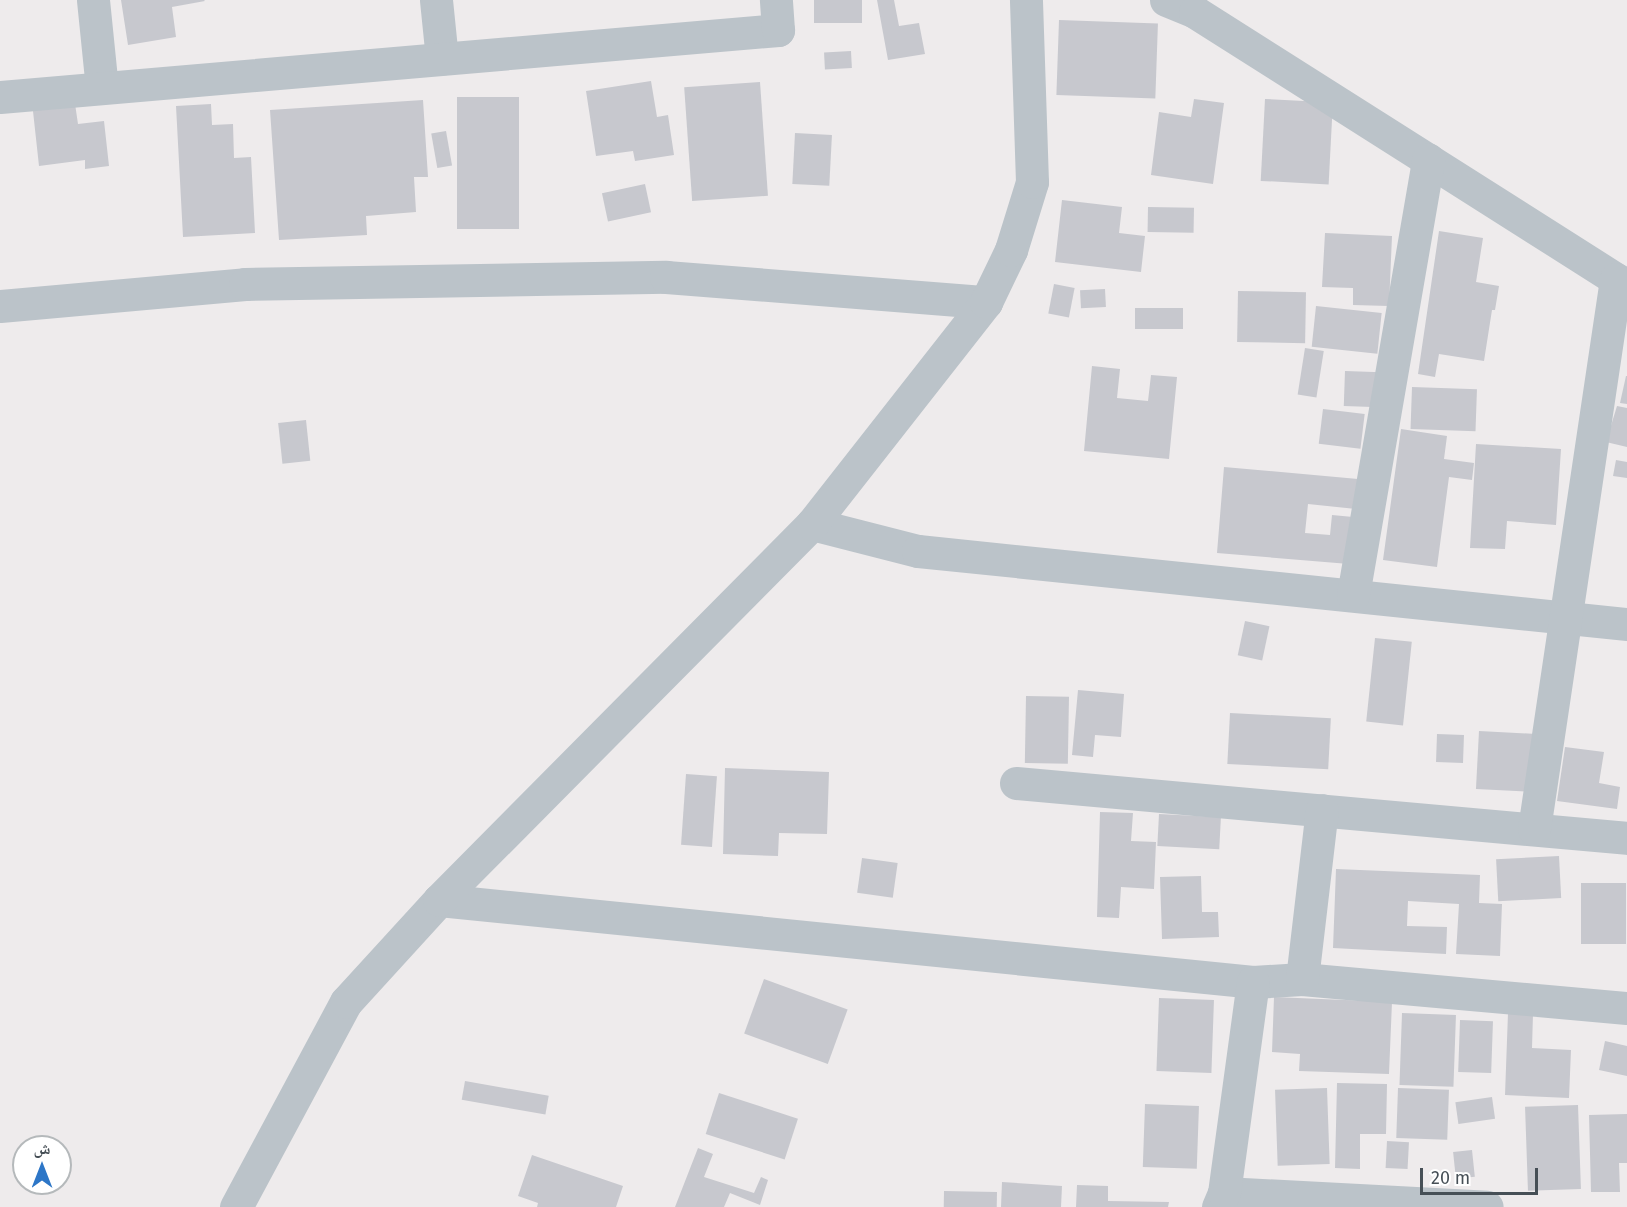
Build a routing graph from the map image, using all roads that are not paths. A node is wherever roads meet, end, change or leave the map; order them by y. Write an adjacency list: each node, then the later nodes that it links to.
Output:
1 (93, 0): 7 (street)
2 (436, 0): 6 (street)
3 (776, 0): 6 (street)
4 (1026, 0): 11 (street)
5 (1166, 0): 9 (street)
6 (442, 59): 7 (street)
7 (102, 88): 8 (street)
8 (0, 97)
9 (1428, 159): 10 (street); 14 (street)
10 (1622, 282): 15 (street)
11 (986, 302): 12 (street); 13 (street)
12 (0, 306)
13 (812, 524): 14 (street); 21 (street)
14 (1353, 596): 15 (street)
15 (1567, 618): 16 (street); 19 (street)
16 (1627, 624)
17 (1016, 783): 18 (street)
18 (1322, 810): 19 (street); 22 (street)
19 (1534, 830): 20 (street)
20 (1627, 838)
21 (439, 900): 23 (street); 26 (street)
22 (1302, 979): 23 (street); 24 (street)
23 (1253, 982): 25 (street)
24 (1627, 1008)
25 (1221, 1200): 27 (street)
26 (236, 1207)
27 (1487, 1207)

